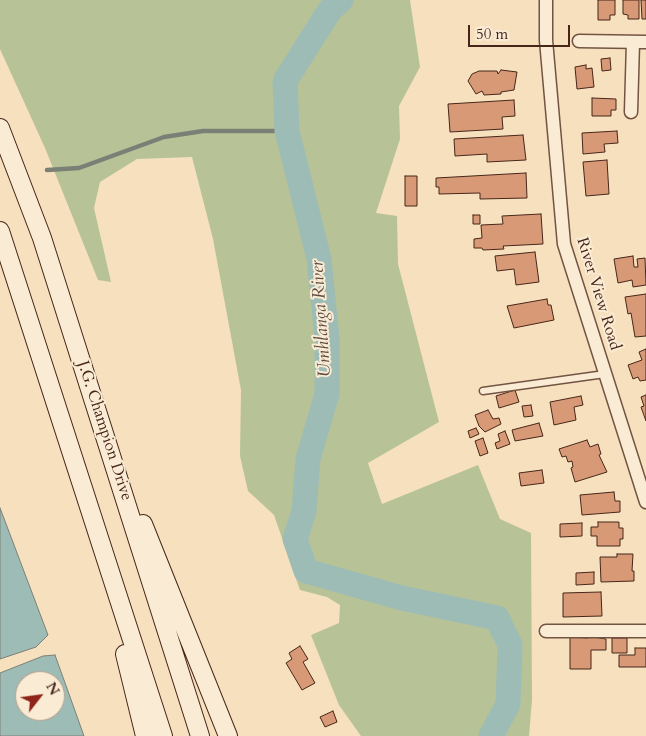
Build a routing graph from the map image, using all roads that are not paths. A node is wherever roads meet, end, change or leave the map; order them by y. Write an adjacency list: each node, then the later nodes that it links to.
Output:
1 (546, 0): 7 (street, River View Road)
2 (579, 42): 3 (street)
3 (640, 42): 4 (street)
4 (631, 112)
5 (0, 128): 9 (street, J.G. Champion Drive)
6 (0, 231): 11 (street)
7 (605, 374): 8 (lane); 10 (street, River View Road)
8 (483, 391)
9 (122, 490): 16 (street, J.G. Champion Drive); 17 (street)
10 (646, 502)
11 (116, 594): 14 (street); 15 (street)
12 (546, 631): 13 (street)
13 (646, 631)
14 (145, 736)
15 (163, 736)
16 (200, 736)
17 (228, 736)

